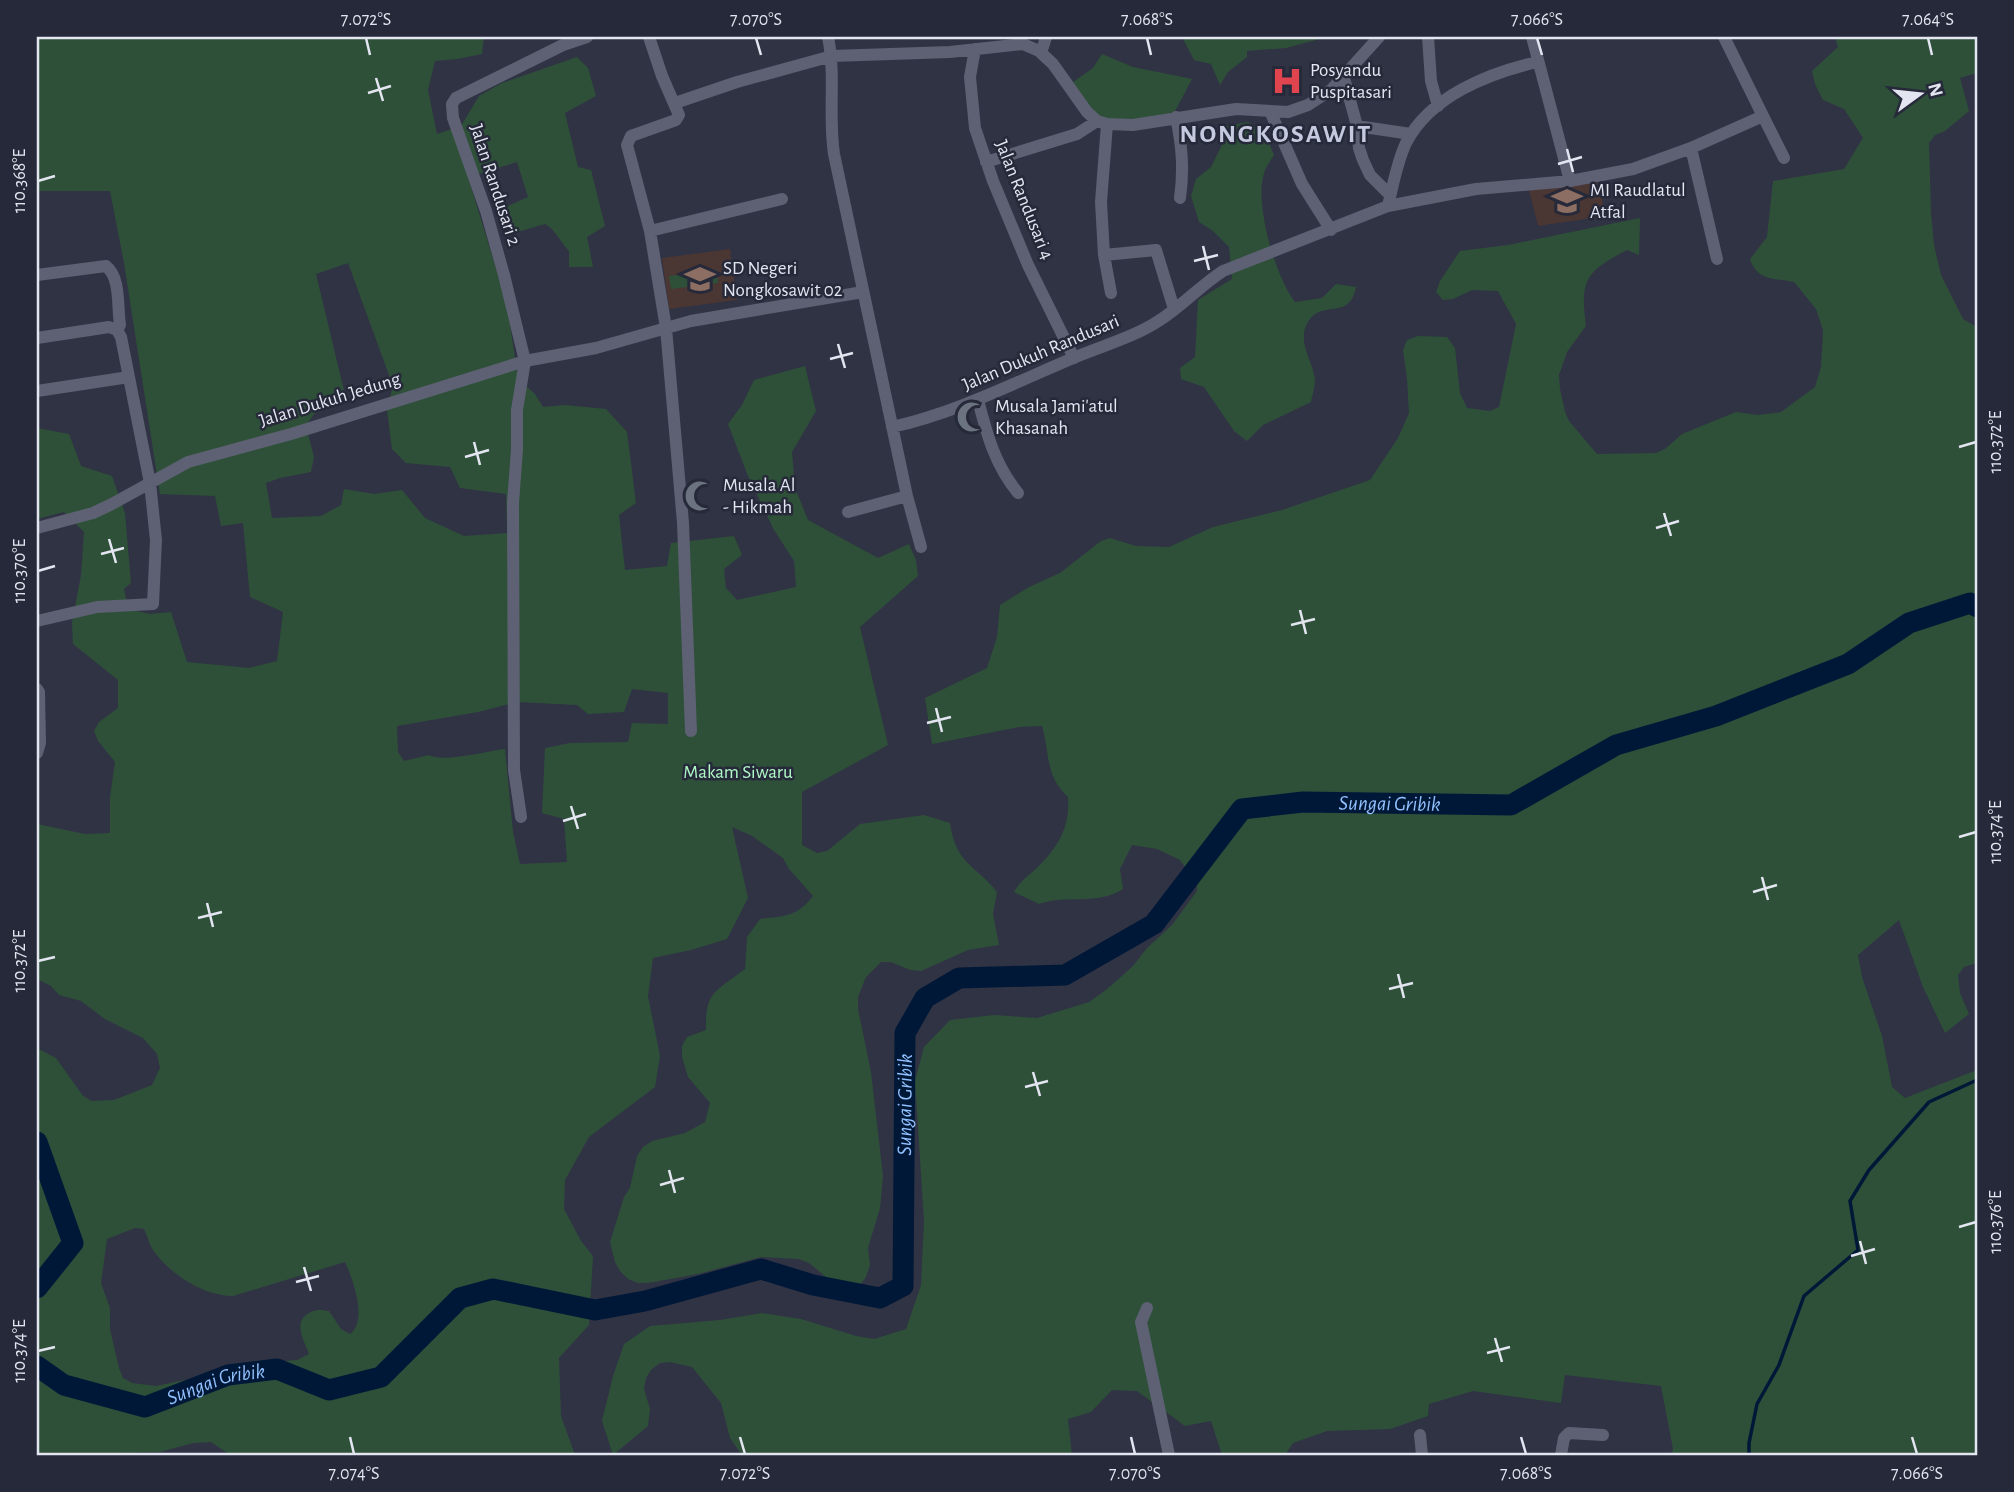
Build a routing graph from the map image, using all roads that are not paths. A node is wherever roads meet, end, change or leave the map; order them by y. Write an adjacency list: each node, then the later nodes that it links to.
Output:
1 (587, 37): 9 (street, Jalan Randusari 2)
2 (649, 37): 15 (street)
3 (828, 37): 12 (street)
4 (1046, 37): 11 (street)
5 (1379, 37): 14 (street)
6 (1428, 37): 16 (street)
7 (1532, 37): 13 (street)
8 (1724, 37): 18 (street)
9 (563, 41): 42 (street, Jalan Randusari 2)
10 (975, 48): 11 (street); 12 (street); 25 (street, Jalan Randusari 4)
11 (1039, 51): 20 (street)
12 (832, 56): 15 (street); 35 (street)
13 (1537, 62): 16 (street); 26 (street)
14 (1343, 78): 17 (street); 21 (street)
15 (676, 103): 31 (street)
16 (1438, 106): 22 (street)
17 (1270, 111): 19 (street); 30 (street)
18 (1763, 116): 23 (street, Jalan Dukuh Randusari); 24 (street)
19 (1176, 117): 20 (street); 27 (street)
20 (1102, 123): 25 (street); 32 (street)
21 (1357, 126): 22 (street); 29 (street)
22 (1411, 134): 29 (street)
23 (1691, 148): 26 (street, Jalan Dukuh Randusari); 33 (street)
24 (1784, 158)
25 (986, 162): 41 (street, Jalan Randusari 4)
26 (1570, 181): 29 (street, Jalan Dukuh Randusari)
27 (1180, 198)
28 (782, 199): 31 (street)
29 (1389, 200): 30 (street, Jalan Dukuh Randusari)
30 (1331, 230): 37 (street, Jalan Dukuh Randusari)
31 (650, 231): 38 (street)
32 (1104, 255): 36 (street); 37 (street)
33 (1717, 259)
34 (37, 275): 39 (street)
35 (863, 292): 38 (street, Jalan Dukuh Jedung); 46 (street)
36 (1111, 293)
37 (1174, 309): 41 (street, Jalan Dukuh Randusari)
38 (666, 328): 42 (street, Jalan Dukuh Jedung); 55 (street)
39 (117, 330): 40 (street); 43 (street)
40 (37, 338)
41 (1074, 358): 45 (street, Jalan Dukuh Randusari)
42 (524, 360): 47 (street, Jalan Dukuh Jedung); 57 (street)
43 (129, 377): 44 (street); 47 (street)
44 (37, 391)
45 (978, 400): 46 (street, Jalan Dukuh Randusari); 48 (street)
46 (892, 427): 49 (street)
47 (150, 483): 51 (street, Jalan Dukuh Jedung); 53 (street)
48 (1018, 493)
49 (906, 496): 50 (street); 52 (street)
50 (848, 512)
51 (37, 528)
52 (921, 547)
53 (37, 621)
54 (37, 690): 56 (street)
55 (691, 730)
56 (37, 753)
57 (521, 817)
58 (1147, 1308): 61 (street)
59 (1420, 1435): 62 (street)
60 (1603, 1435): 63 (street)
61 (1169, 1455)
62 (1422, 1455)
63 (1561, 1455)

